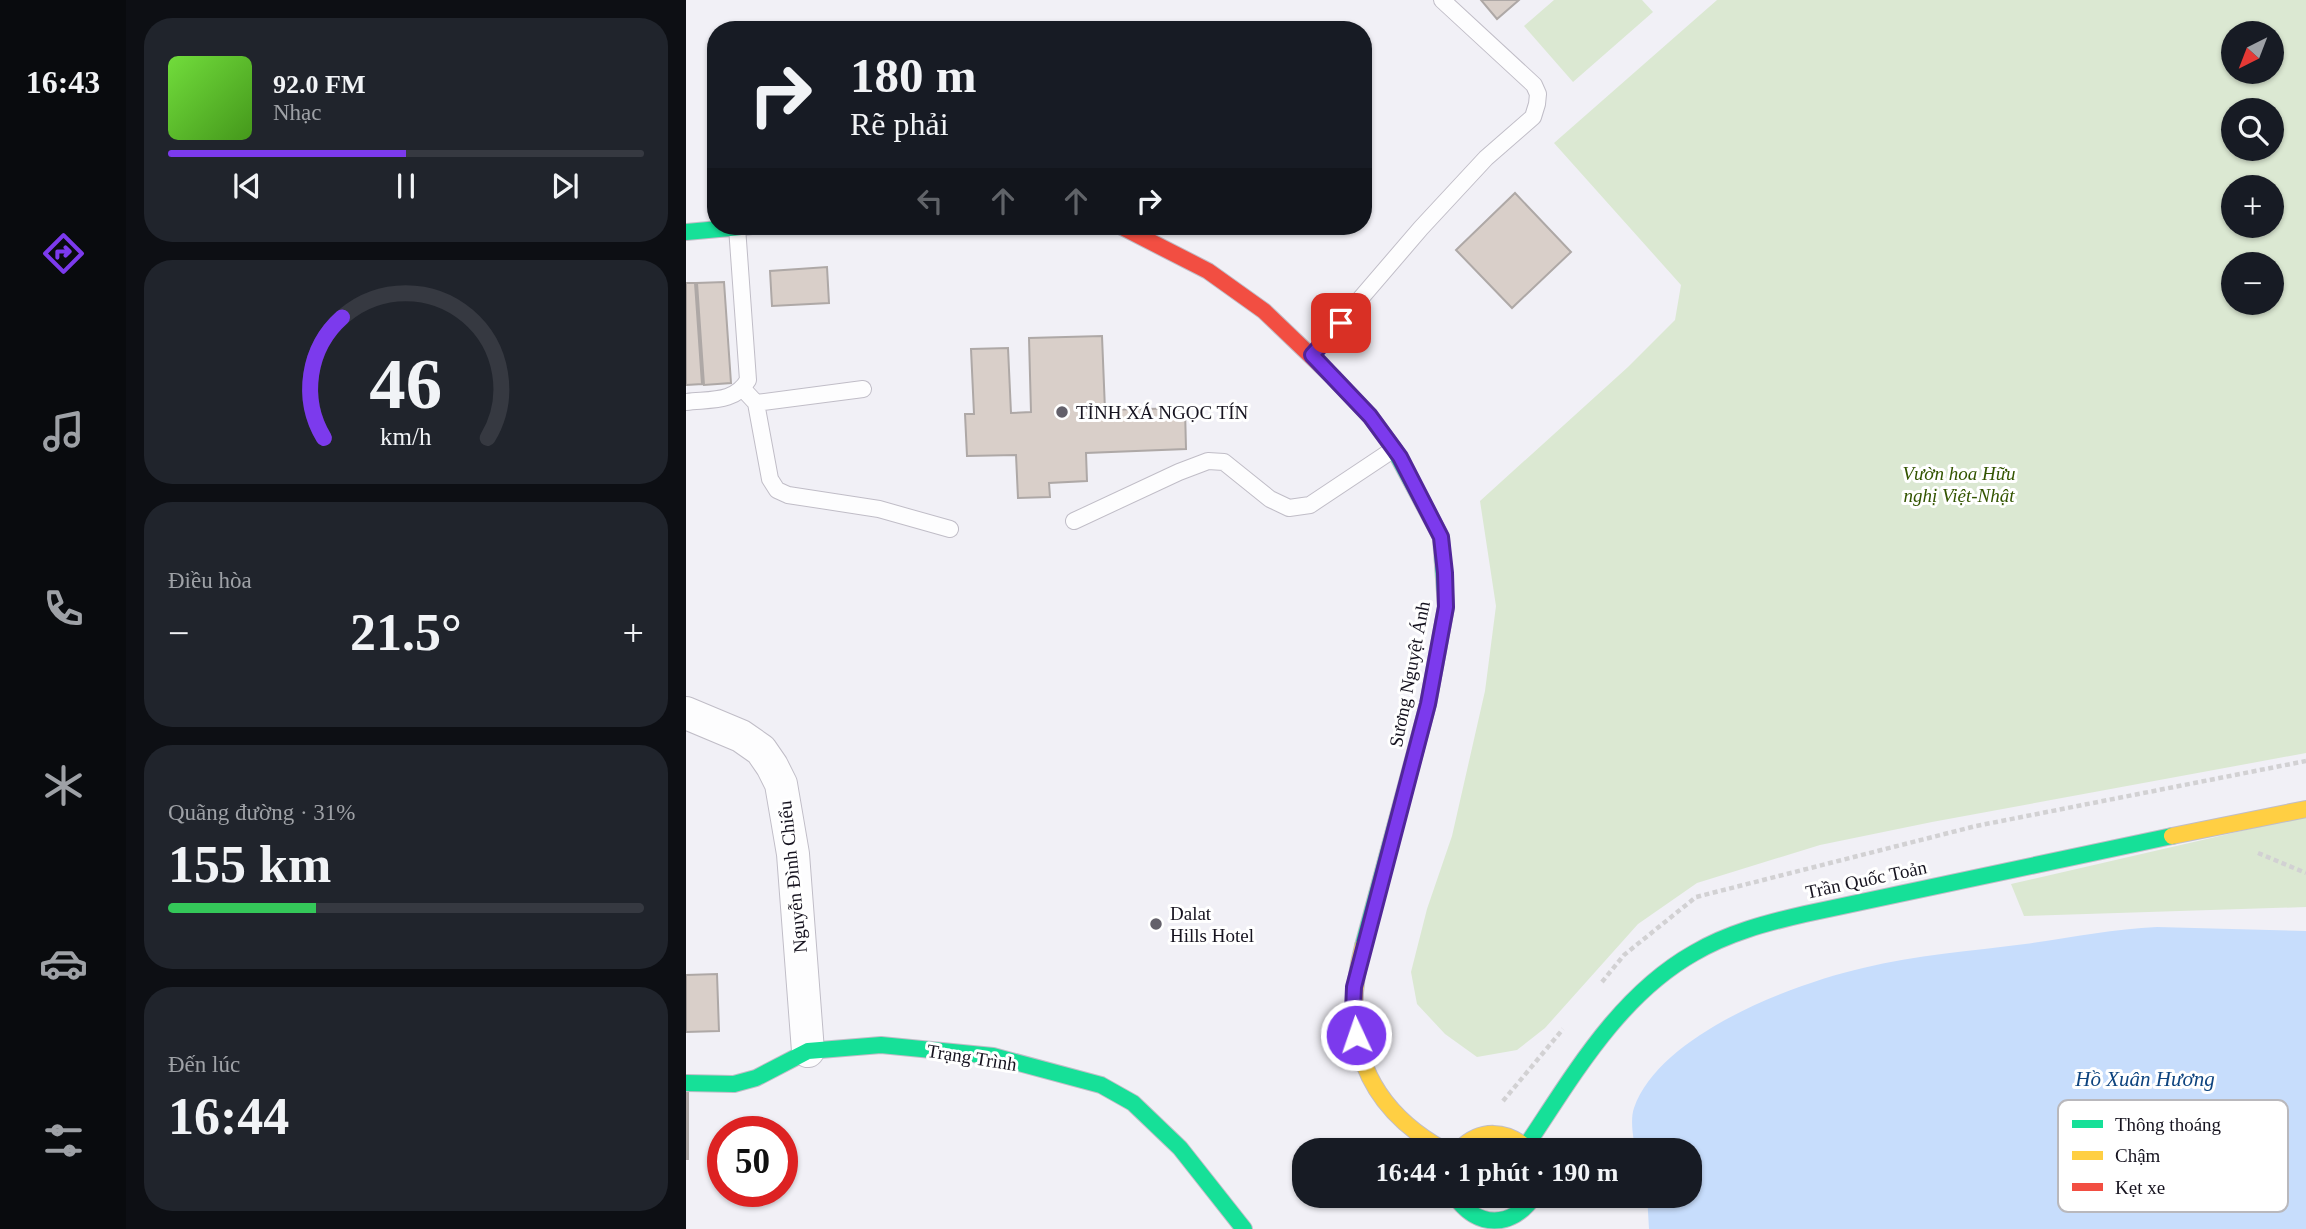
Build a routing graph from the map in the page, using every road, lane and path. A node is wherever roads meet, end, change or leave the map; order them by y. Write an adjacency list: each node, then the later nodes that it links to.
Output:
1 (1443, 0): 6 (lane)
2 (707, 230): 3 (main road)
3 (686, 232)
4 (745, 235): 7 (lane)
5 (1138, 235): 6 (main road, Sương Nguyệt Ánh)
6 (1312, 355): 11 (main road, Sương Nguyệt Ánh)
7 (743, 389): 9 (lane); 10 (lane)
8 (863, 389): 10 (lane)
9 (686, 402)
10 (756, 403): 13 (lane)
11 (1394, 449): 12 (lane); 20 (main road, Sương Nguyệt Ánh)
12 (1074, 521)
13 (950, 529)
14 (686, 713): 18 (street, Nguyễn Đình Chiểu)
15 (2306, 808): 23 (main road, Trần Quốc Toản)
16 (2256, 852): 17 (path)
17 (2306, 873)
18 (808, 1051): 19 (main road, Trạng Trình); 27 (main road, Trạng Trình)
19 (686, 1083)
20 (1424, 1138)
21 (1474, 1138): 22 (main road)
22 (1516, 1138)
23 (1534, 1138)
24 (1463, 1208): 26 (main road)
25 (1532, 1208): 26 (main road)
26 (1486, 1225)
27 (1244, 1229)

